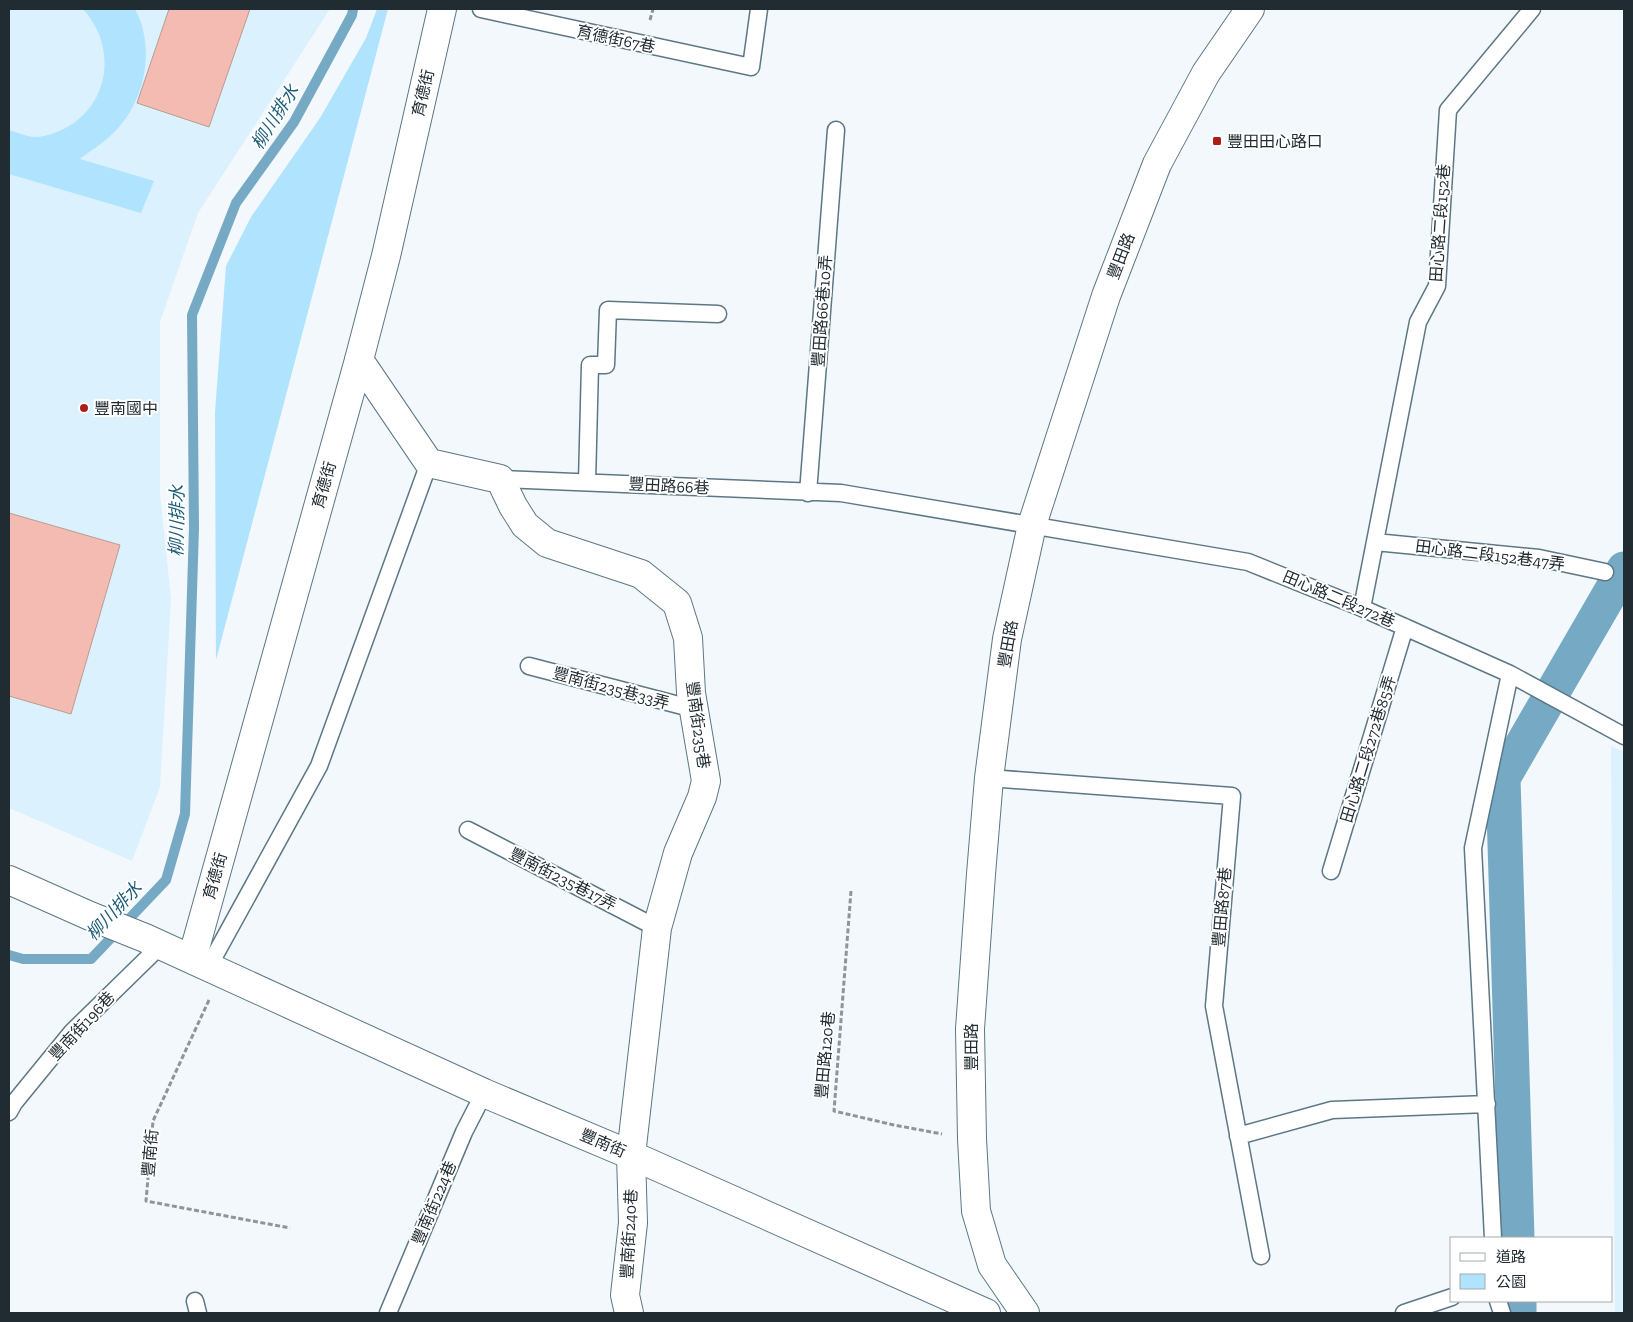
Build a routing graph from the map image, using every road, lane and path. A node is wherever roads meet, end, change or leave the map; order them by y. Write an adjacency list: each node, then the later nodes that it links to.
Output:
1 (442, 9): 8 (street, 育德街)
2 (481, 9): 3 (lane, 育德街67巷)
3 (759, 9)
4 (1250, 9): 13 (street, 豐田路)
5 (1532, 9): 14 (lane, 田心路二段152巷)
6 (836, 130): 12 (lane, 豐田路66巷10弄)
7 (718, 314): 11 (lane)
8 (359, 360): 9 (street); 29 (street, 育德街)
9 (429, 464): 10 (street, 豐田路66巷); 29 (lane, 育德街)
10 (500, 479): 11 (lane, 豐田路66巷); 20 (street, 豐南街235巷)
11 (587, 482): 12 (lane, 豐田路66巷)
12 (808, 493): 13 (lane, 豐田路66巷)
13 (1032, 525): 16 (lane, 田心路二段272巷); 22 (street, 豐田路)
14 (1375, 542): 15 (lane, 田心路二段152巷47弄); 16 (lane, 田心路二段152巷)
15 (1605, 572)
16 (1362, 608): 17 (lane, 田心路二段272巷)
17 (1405, 627): 19 (lane, 田心路二段272巷); 24 (lane, 田心路二段272巷85弄)
18 (529, 666): 20 (lane, 豐南街235巷33弄)
19 (1510, 674): 21 (lane, 田心路二段272巷); 31 (lane)
20 (694, 709): 27 (street, 豐南街235巷)
21 (1624, 736)
22 (990, 778): 33 (lane, 豐田路87巷); 34 (street, 豐田路)
23 (468, 830): 27 (lane, 豐南街235巷17弄)
24 (1331, 871)
25 (9, 880): 28 (street, 豐南街)
26 (851, 891): 34 (path, 豐田路120巷)
27 (657, 928): 35 (street, 豐南街235巷)
28 (153, 941): 29 (street, 豐南街); 32 (lane, 豐南街196巷)
29 (208, 966): 30 (street, 豐南街); 36 (path, 豐南街)
30 (484, 1094): 35 (street, 豐南街); 40 (lane, 豐南街224巷)
31 (1487, 1104): 33 (lane); 37 (lane)
32 (9, 1112)
33 (1238, 1136): 38 (lane, 豐田路87巷)
34 (972, 1138): 43 (street, 豐田路)
35 (631, 1155): 41 (street, 豐南街240巷); 42 (street, 豐南街)
36 (290, 1228)
37 (1493, 1237)
38 (1261, 1256)
39 (1450, 1298): 44 (lane)
40 (388, 1313)
41 (630, 1313)
42 (986, 1313)
43 (1025, 1313)
44 (1404, 1313)

